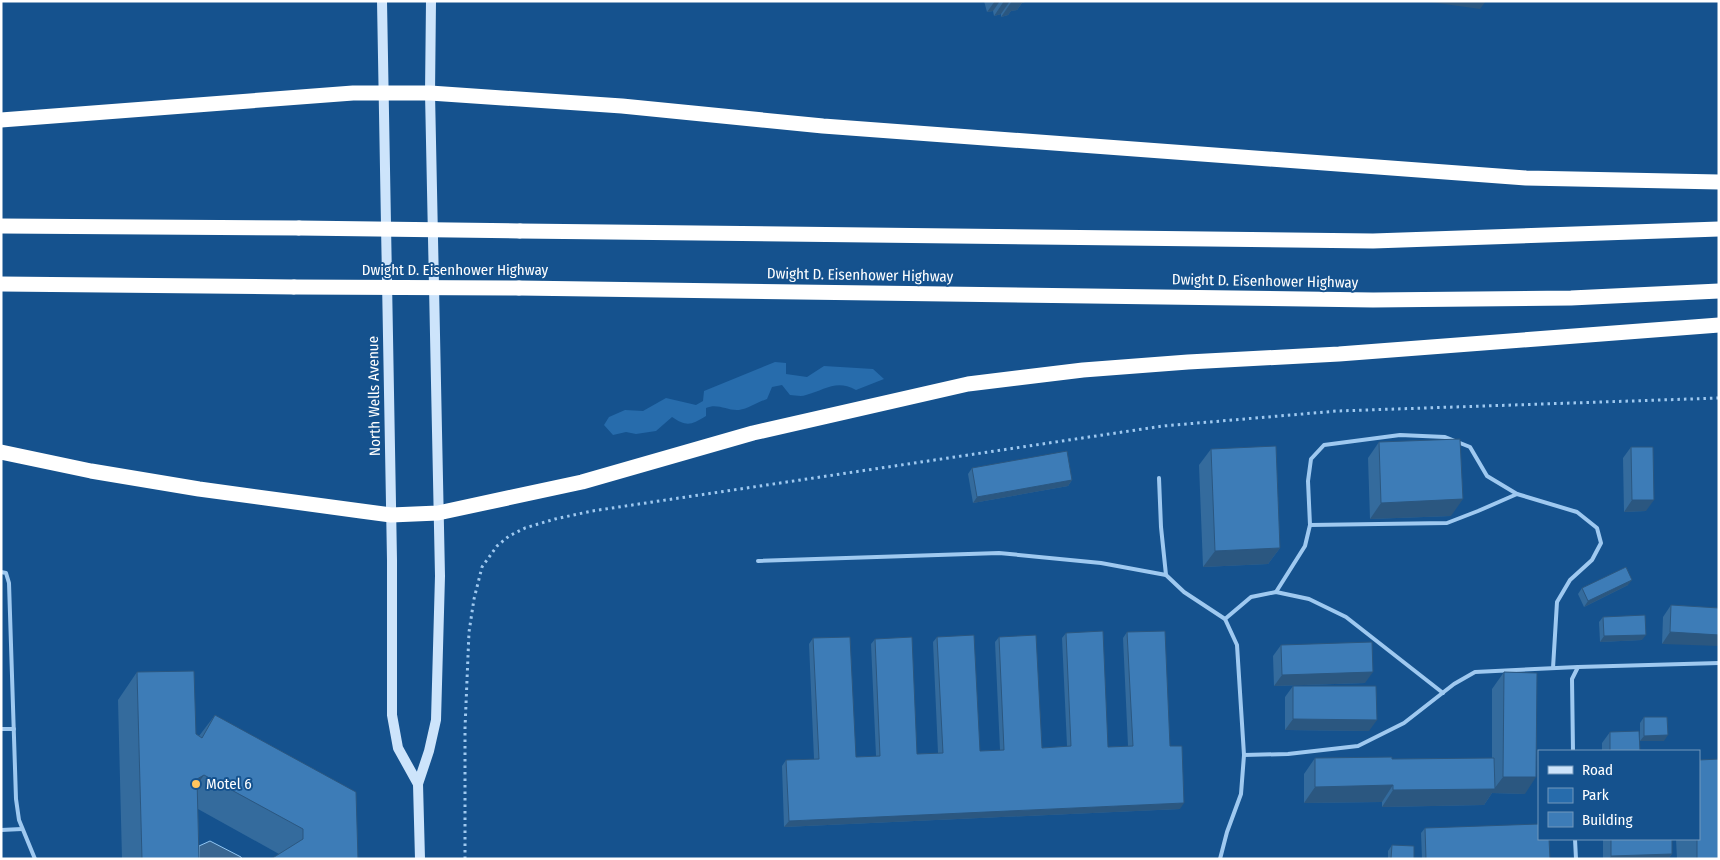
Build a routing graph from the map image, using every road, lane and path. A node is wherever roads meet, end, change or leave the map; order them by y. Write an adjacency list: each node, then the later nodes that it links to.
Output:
1 (382, 1): 3 (main road, North Wells Avenue)
2 (431, 1): 4 (main road, North Wells Avenue)
3 (383, 92): 4 (highway); 5 (highway); 17 (main road, North Wells Avenue)
4 (430, 93): 6 (highway); 16 (main road, North Wells Avenue)
5 (1, 120)
6 (1719, 182)
7 (1, 226): 8 (highway, bridge)
8 (1719, 229)
9 (1, 284): 10 (highway, Dwight D. Eisenhower Highway, bridge)
10 (1719, 291)
11 (1719, 325): 16 (highway)
12 (1719, 398): 38 (path)
13 (1, 452): 17 (highway)
14 (1159, 478): 21 (lane)
15 (1516, 494): 18 (lane); 18 (lane); 26 (lane)
16 (438, 513): 17 (highway); 32 (main road, North Wells Avenue)
17 (392, 515): 32 (main road, North Wells Avenue)
18 (1310, 526): 22 (lane)
19 (758, 561): 21 (lane)
20 (1, 572): 28 (lane)
21 (1166, 575): 23 (lane)
22 (1276, 592): 23 (lane); 27 (lane)
23 (1225, 619): 31 (lane)
24 (1719, 663): 25 (lane)
25 (1578, 667): 26 (lane); 30 (lane)
26 (1553, 668): 27 (lane)
27 (1443, 693): 31 (lane)
28 (14, 728): 29 (lane); 33 (lane)
29 (1, 729)
30 (1574, 750)
31 (1244, 755): 39 (lane)
32 (418, 784): 37 (main road, North Wells Avenue)
33 (22, 829): 34 (lane); 36 (lane)
34 (1, 830)
35 (1575, 840): 40 (lane)
36 (35, 859)
37 (420, 859)
38 (465, 859)
39 (1220, 859)
40 (1576, 859)

